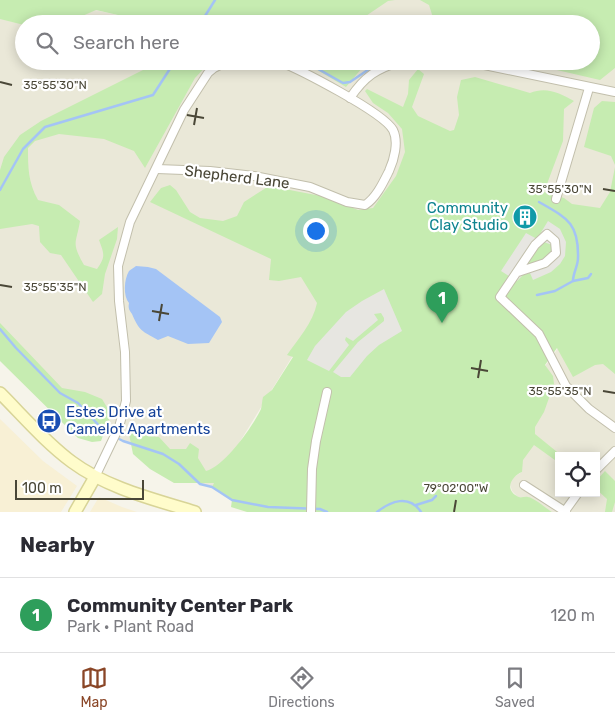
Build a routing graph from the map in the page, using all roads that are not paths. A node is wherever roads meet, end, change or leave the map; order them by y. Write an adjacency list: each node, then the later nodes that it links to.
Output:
1 (212, 70): 8 (street)
2 (296, 70): 7 (street, Shepherd Lane)
3 (377, 70): 7 (street)
4 (506, 70): 5 (street)
5 (589, 88): 6 (street); 9 (street)
6 (615, 92)
7 (350, 98): 8 (street, Shepherd Lane)
8 (156, 169): 16 (street)
9 (556, 199)
10 (518, 272): 10 (street); 13 (street)
11 (327, 392): 21 (street)
12 (0, 393): 16 (main road)
13 (615, 428)
14 (615, 451): 15 (street)
15 (600, 466)
16 (95, 477): 19 (main road); 20 (main road)
17 (524, 485): 22 (street)
18 (575, 497): 22 (street)
19 (75, 512)
20 (195, 512)
21 (311, 512)
22 (566, 512)

